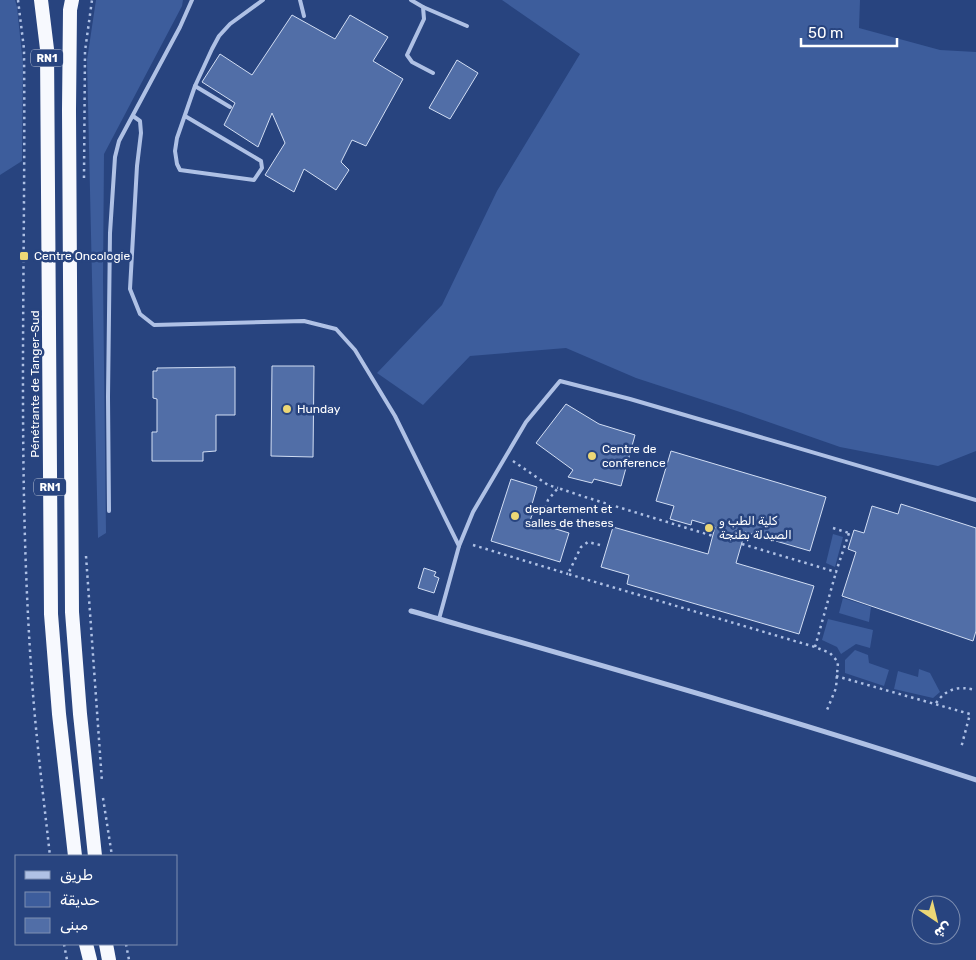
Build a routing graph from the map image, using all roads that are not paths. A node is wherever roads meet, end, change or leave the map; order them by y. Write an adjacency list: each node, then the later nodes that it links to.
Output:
1 (41, 0): 21 (highway, Pénétrante de Tanger-Sud / RN1)
2 (72, 0): 22 (highway, RN1)
3 (192, 0): 13 (lane)
4 (263, 0): 11 (lane)
5 (300, 0): 8 (lane)
6 (411, 0): 7 (lane)
7 (423, 7): 9 (lane); 10 (lane)
8 (304, 16)
9 (467, 26)
10 (433, 73)
11 (195, 86): 12 (lane); 14 (lane)
12 (230, 107)
13 (133, 116): 16 (lane); 17 (lane)
14 (185, 116): 14 (lane)
15 (976, 500): 17 (lane)
16 (109, 511)
17 (458, 546): 19 (lane)
18 (411, 611): 19 (street)
19 (439, 619): 20 (street)
20 (976, 780)
21 (75, 855)
22 (95, 855)
23 (86, 945): 25 (highway)
24 (106, 945): 26 (highway)
25 (90, 960)
26 (109, 960)

